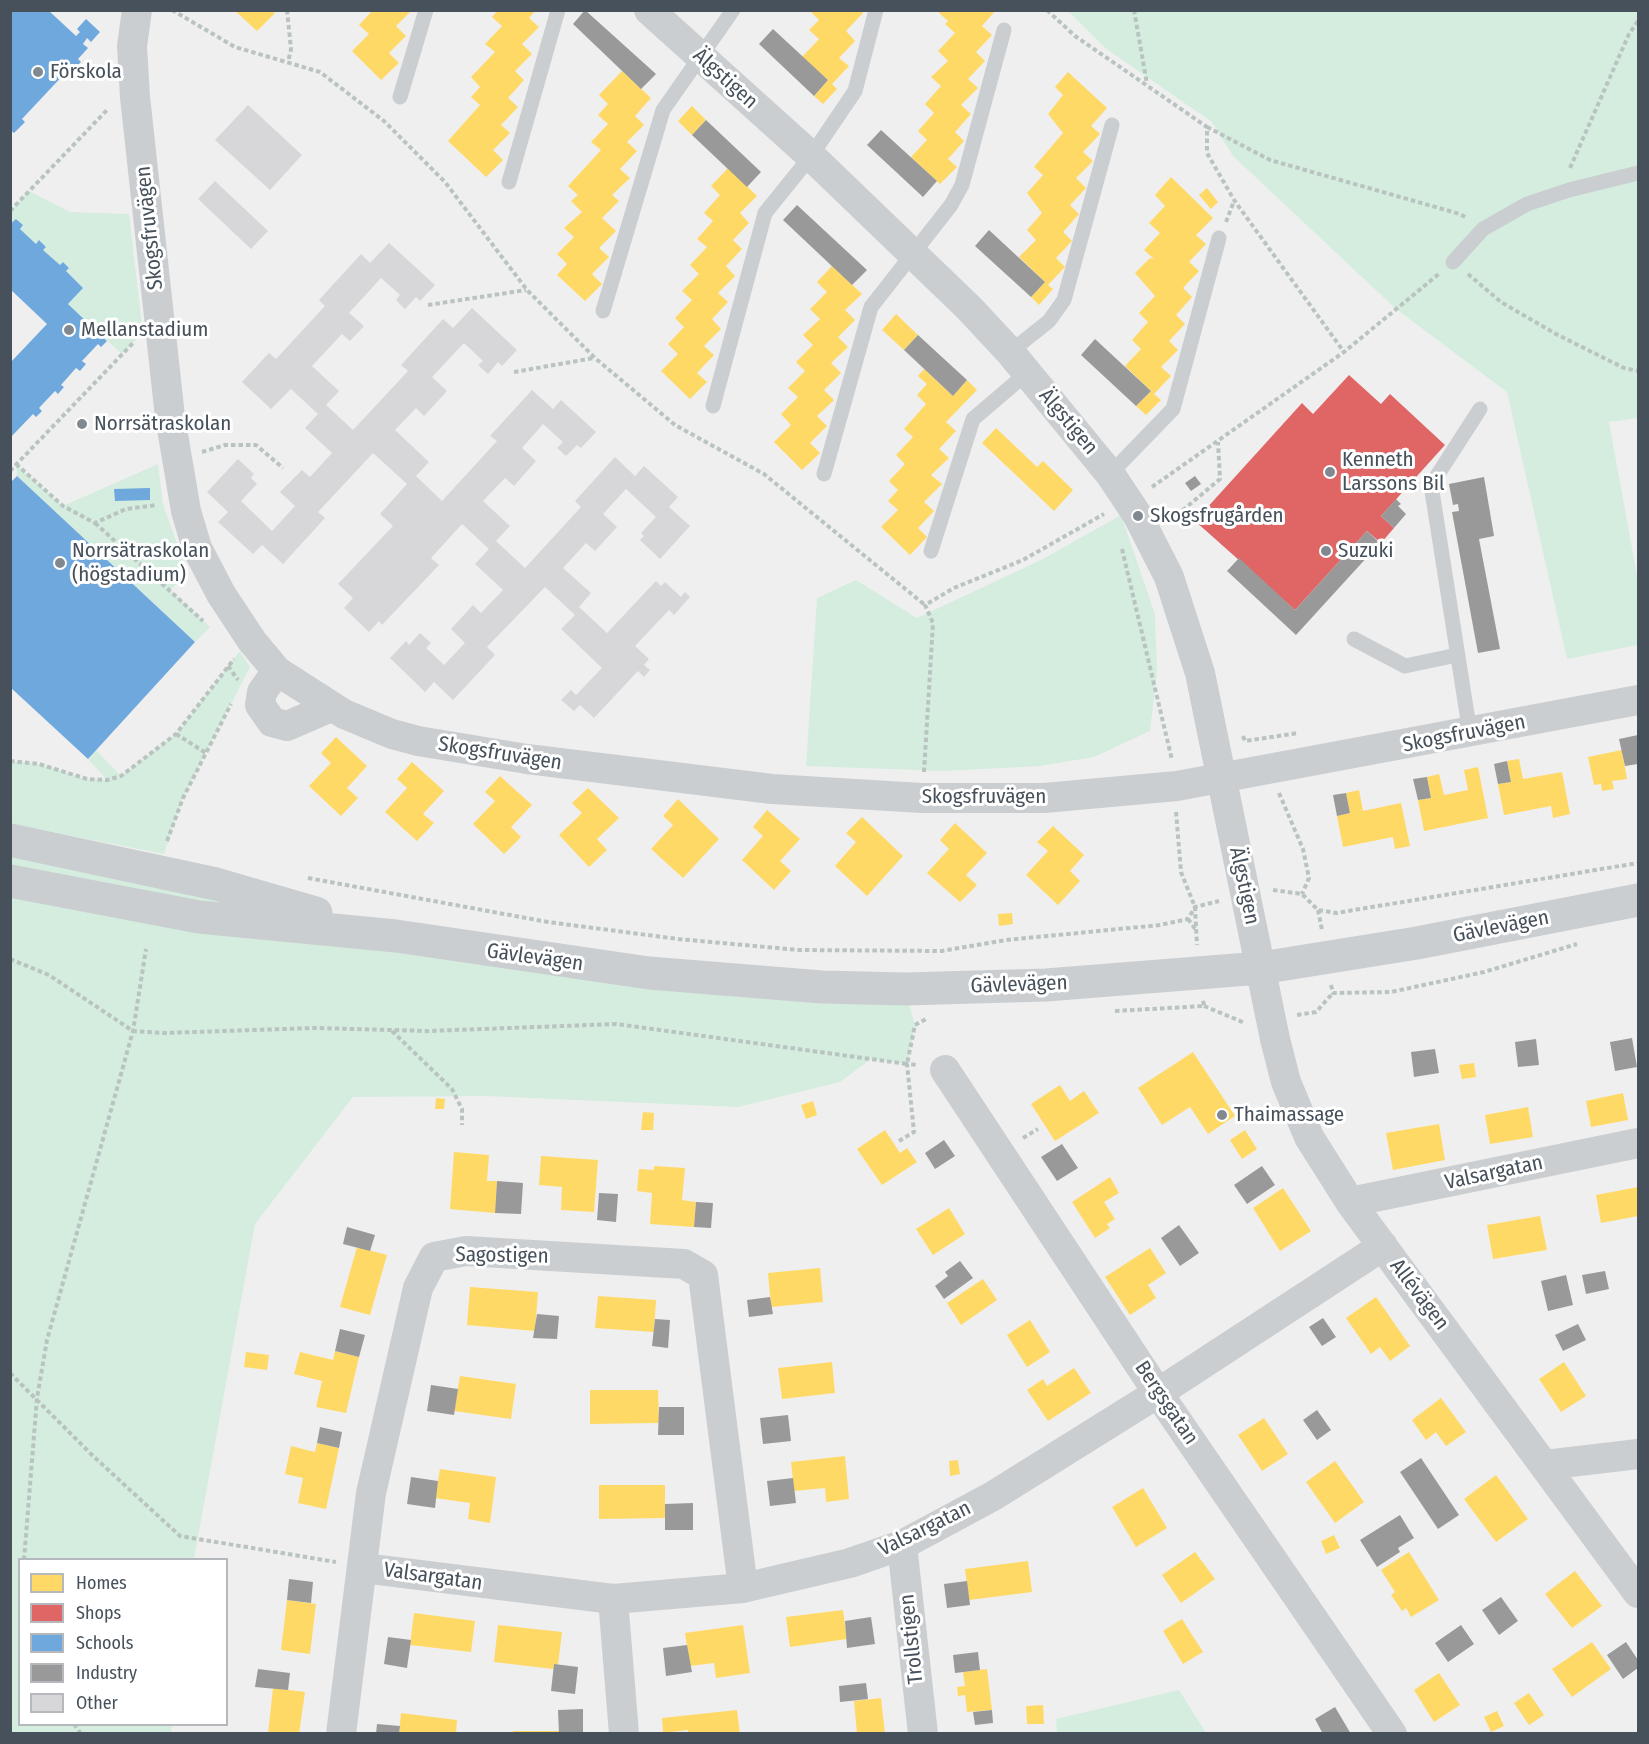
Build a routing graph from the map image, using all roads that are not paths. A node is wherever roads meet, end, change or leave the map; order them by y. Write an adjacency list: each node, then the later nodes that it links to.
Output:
1 (137, 10): 26 (street, Skogsfruvägen)
2 (426, 10): 9 (lane)
3 (558, 10): 13 (lane)
4 (649, 10): 8 (street, Älgstigen)
5 (733, 10): 8 (lane)
6 (876, 10): 11 (lane)
7 (1004, 30): 15 (lane)
8 (700, 58): 11 (street, Älgstigen); 17 (lane)
9 (400, 97)
10 (1112, 125): 18 (lane)
11 (811, 156): 15 (street, Älgstigen); 19 (lane)
12 (1638, 173): 16 (lane)
13 (509, 182)
14 (1219, 238): 22 (lane)
15 (914, 254): 18 (street, Älgstigen); 21 (lane)
16 (1453, 262)
17 (603, 311)
18 (1018, 363): 22 (street, Älgstigen); 23 (lane)
19 (713, 406)
20 (1480, 409): 25 (lane)
21 (824, 474)
22 (1110, 474): 30 (street, Älgstigen)
23 (931, 551)
24 (1353, 639): 25 (lane)
25 (1457, 656): 29 (lane)
26 (260, 659): 28 (street, Skogsfruvägen); 28 (street)
27 (1638, 700): 29 (street, Skogsfruvägen)
28 (331, 707): 30 (street, Skogsfruvägen)
29 (1470, 733): 30 (street, Skogsfruvägen)
30 (1222, 779): 35 (street, Älgstigen)
31 (10, 840): 34 (main road, Gävlevägen)
32 (10, 882): 34 (main road, Gävlevägen)
33 (1638, 900): 35 (main road, Gävlevägen)
34 (396, 936): 35 (main road, Gävlevägen)
35 (1261, 968): 38 (street, Allévägen)
36 (945, 1070): 40 (street, Bergsgatan)
37 (1638, 1143): 38 (street, Valsargatan)
38 (1350, 1202): 39 (street, Allévägen)
39 (1383, 1246): 40 (street, Valsargatan); 42 (street, Allévägen)
40 (1158, 1393): 43 (street, Valsargatan); 51 (street, Bergsgatan)
41 (1638, 1454): 42 (street)
42 (1545, 1465): 46 (street, Allévägen)
43 (902, 1545): 45 (street, Valsargatan); 50 (street, Trollstigen)
44 (363, 1568): 45 (street, Sagostigen); 47 (street, Valsargatan); 48 (street, Sagostigen)
45 (743, 1588): 47 (street, Valsargatan)
46 (1638, 1593)
47 (613, 1599): 49 (street)
48 (340, 1734)
49 (624, 1734)
50 (922, 1734)
51 (1392, 1734)

